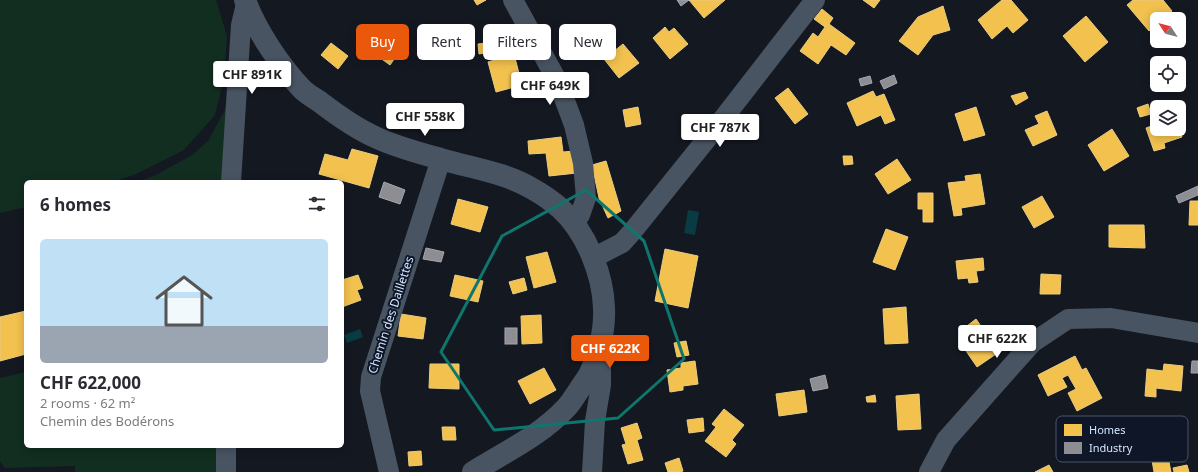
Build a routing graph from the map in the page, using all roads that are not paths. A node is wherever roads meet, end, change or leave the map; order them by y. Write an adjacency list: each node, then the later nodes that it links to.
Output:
1 (513, 0): 6 (street)
2 (815, 0): 7 (street)
3 (246, 2): 4 (street); 5 (street)
4 (441, 160): 6 (street); 12 (street, Chemin des Daillettes)
5 (231, 180)
6 (573, 222): 7 (street)
7 (593, 258): 9 (street)
8 (1198, 333): 15 (street)
9 (601, 339): 13 (street); 14 (street)
10 (226, 448): 11 (street)
11 (226, 472)
12 (389, 472)
13 (473, 472)
14 (592, 472)
15 (929, 472)

